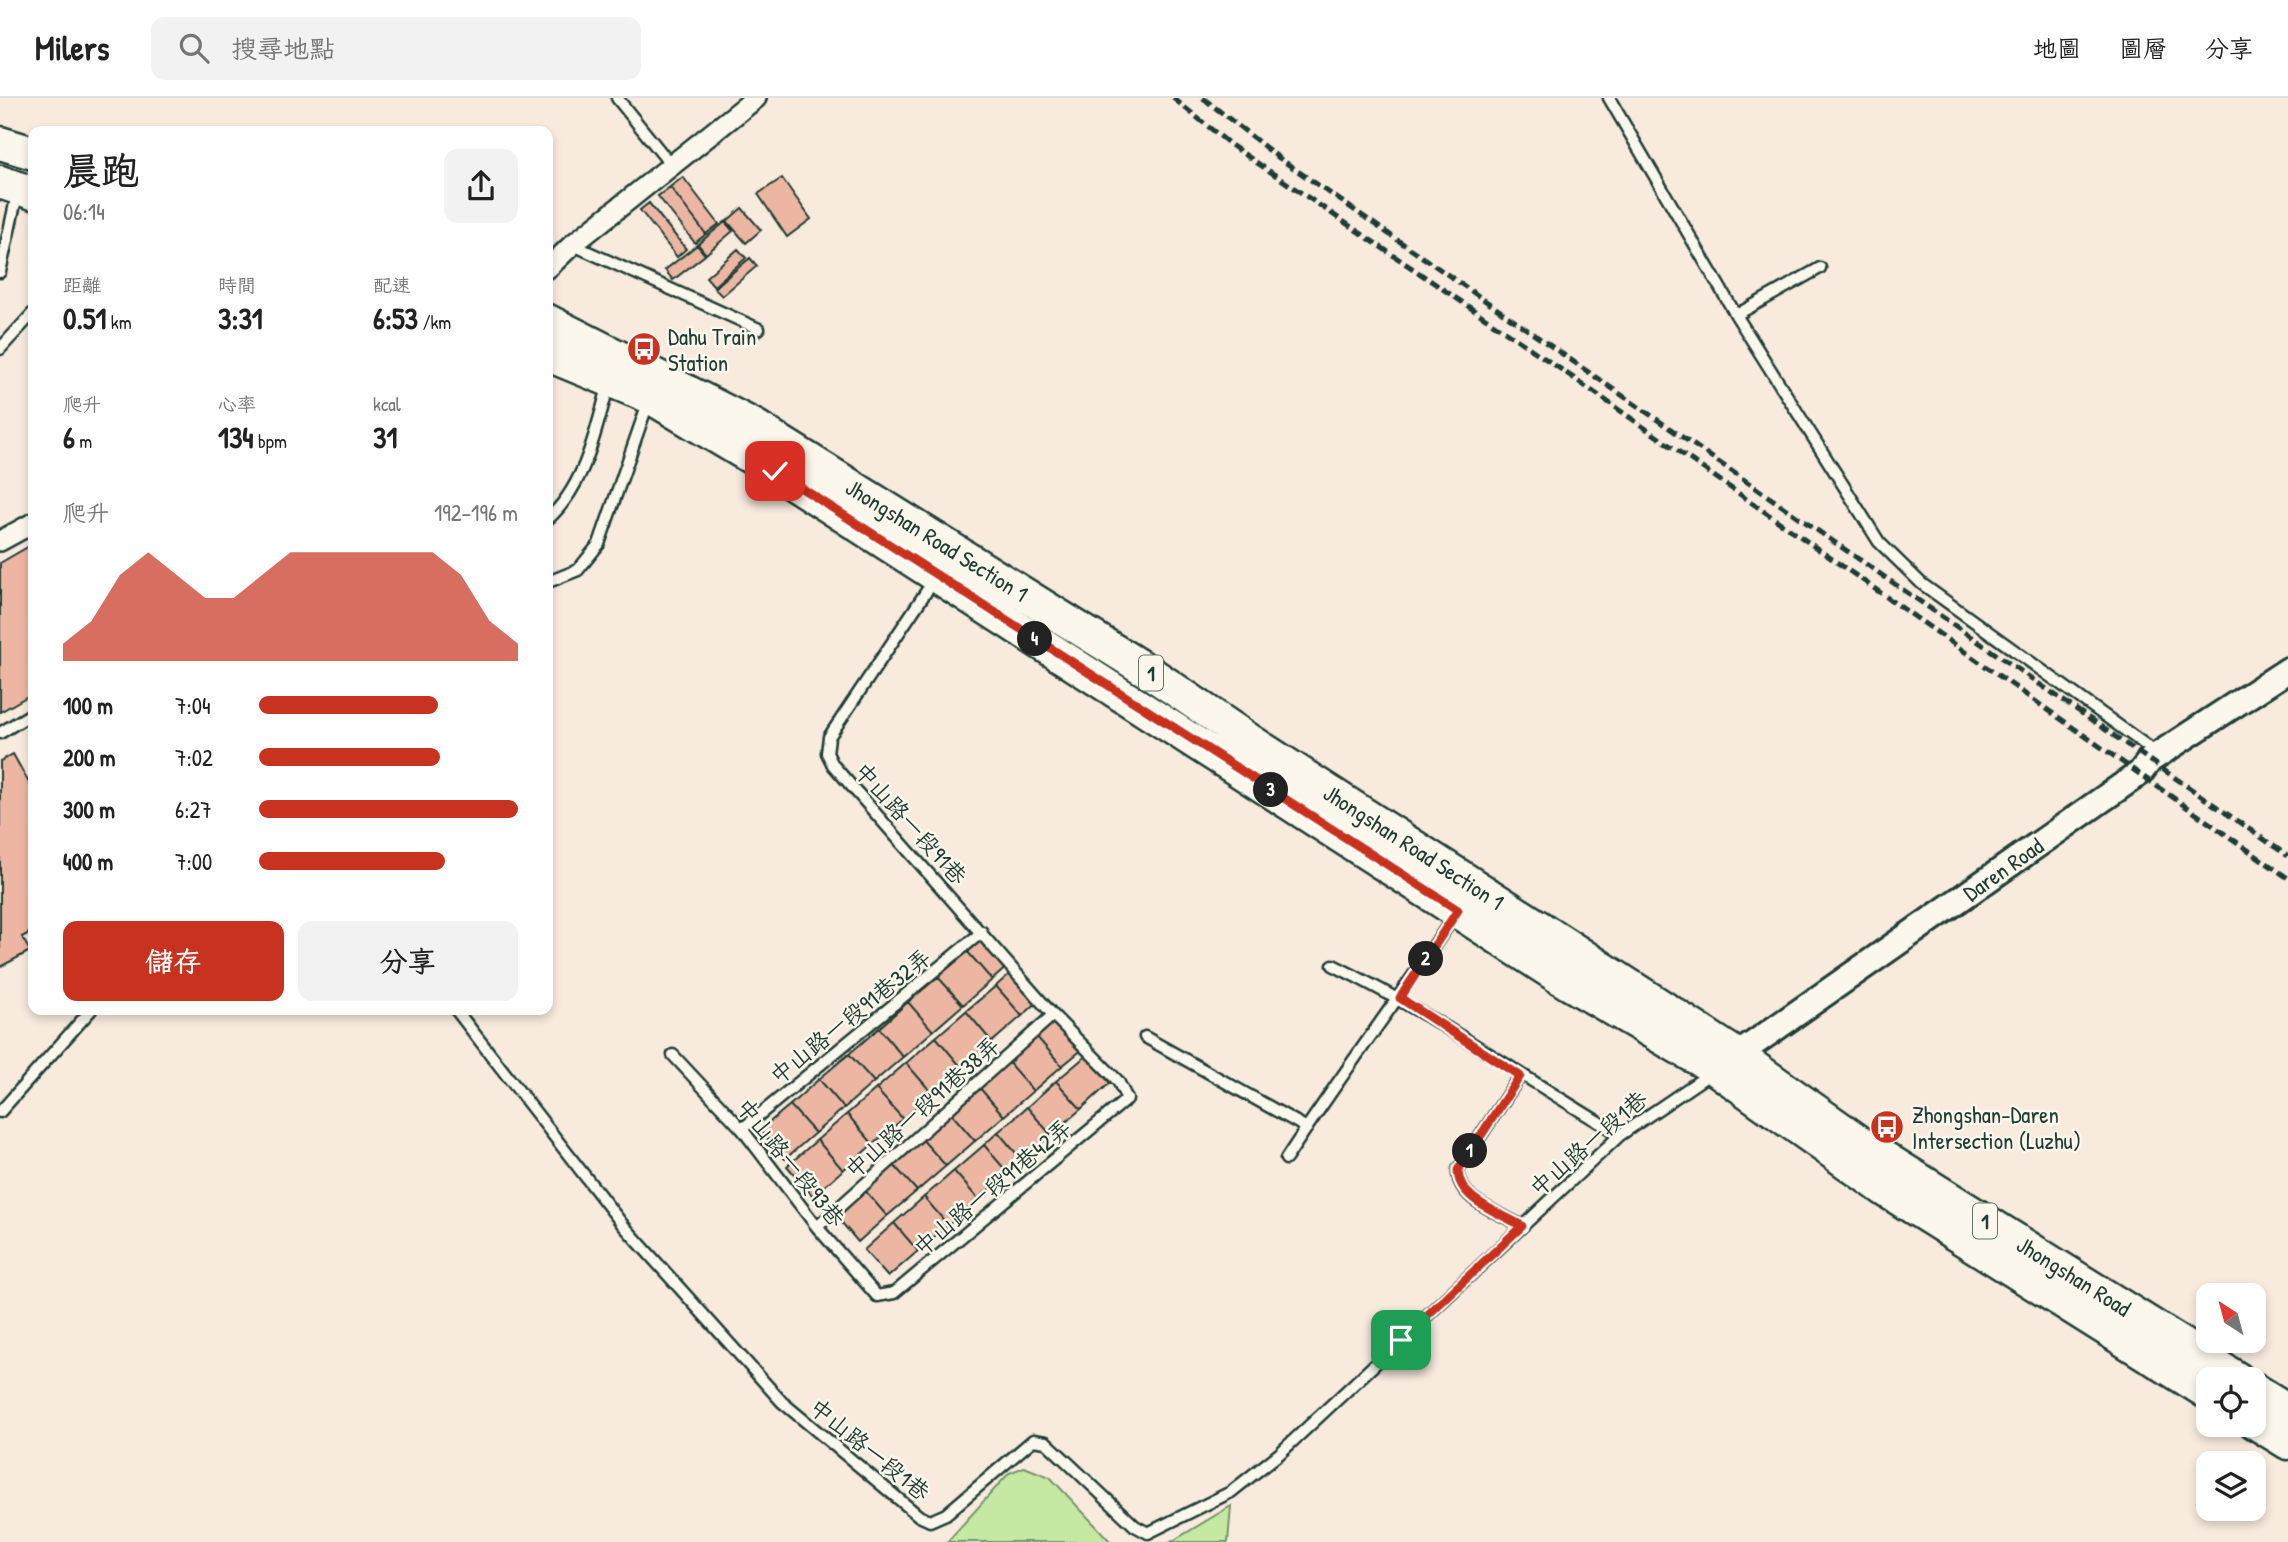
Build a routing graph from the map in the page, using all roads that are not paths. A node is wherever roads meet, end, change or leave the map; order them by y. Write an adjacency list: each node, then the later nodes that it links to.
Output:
1 (617, 98): 6 (lane)
2 (756, 98): 6 (street)
3 (1609, 98): 12 (lane)
4 (0, 143): 5 (main road)
5 (28, 151)
6 (671, 165): 8 (street)
7 (17, 187): 11 (lane)
8 (572, 245): 9 (street); 15 (lane)
9 (553, 263)
10 (1820, 268): 12 (lane)
11 (0, 272)
12 (1736, 315): 28 (lane)
13 (28, 318): 16 (lane)
14 (553, 324): 23 (main road, Jhongshan Road Section 1 / 1)
15 (759, 329)
16 (0, 349)
17 (553, 357): 18 (main road, Jhongshan Road Section 1 / 1)
18 (611, 381): 19 (main road, Jhongshan Road Section 1 / 1); 20 (lane)
19 (650, 397): 23 (main road, Jhongshan Road Section 1 / 1); 24 (lane)
20 (553, 514)
21 (28, 526): 22 (street)
22 (0, 541)
23 (945, 563): 29 (main road, Jhongshan Road Section 1 / 1); 30 (lane, 中山路一段91巷); 38 (main road, Jhongshan Road Section 1 / 1)
24 (553, 580)
25 (2288, 670): 28 (street, Daren Road)
26 (28, 716): 27 (lane)
27 (0, 733)
28 (2158, 754): 38 (street, Daren Road)
29 (1458, 910): 32 (lane); 38 (main road, Jhongshan Road Section 1 / 1)
30 (982, 932): 35 (lane, 中山路一段91巷); 43 (lane, 中山路一段91巷32弄)
31 (1333, 965): 32 (lane)
32 (1400, 998): 39 (lane); 42 (lane)
33 (86, 1015): 41 (lane)
34 (460, 1015): 46 (lane, 中山路一段1巷)
35 (1053, 1015): 40 (lane, 中山路一段91巷); 47 (lane, 中山路一段91巷38弄)
36 (1145, 1037): 42 (lane)
37 (673, 1055): 43 (lane, 中山路一段93巷)
38 (1727, 1062): 44 (lane, 中山路一段1巷); 49 (main road, Jhongshan Road / 1); 50 (main road, Jhongshan Road / 1)
39 (1520, 1076): 44 (lane); 46 (lane)
40 (1127, 1099): 48 (lane, 中山路一段91巷42弄)
41 (0, 1112)
42 (1307, 1128): 45 (lane)
43 (742, 1129): 47 (lane, 中山路一段93巷)
44 (1620, 1135): 46 (lane, 中山路一段1巷)
45 (1286, 1159)
46 (1522, 1226)
47 (817, 1227): 48 (lane, 中山路一段93巷)
48 (877, 1296)
49 (2219, 1367)
50 (2196, 1385)
51 (2266, 1396): 52 (main road)
52 (2288, 1410)
53 (2266, 1429): 54 (main road)
54 (2288, 1443)

